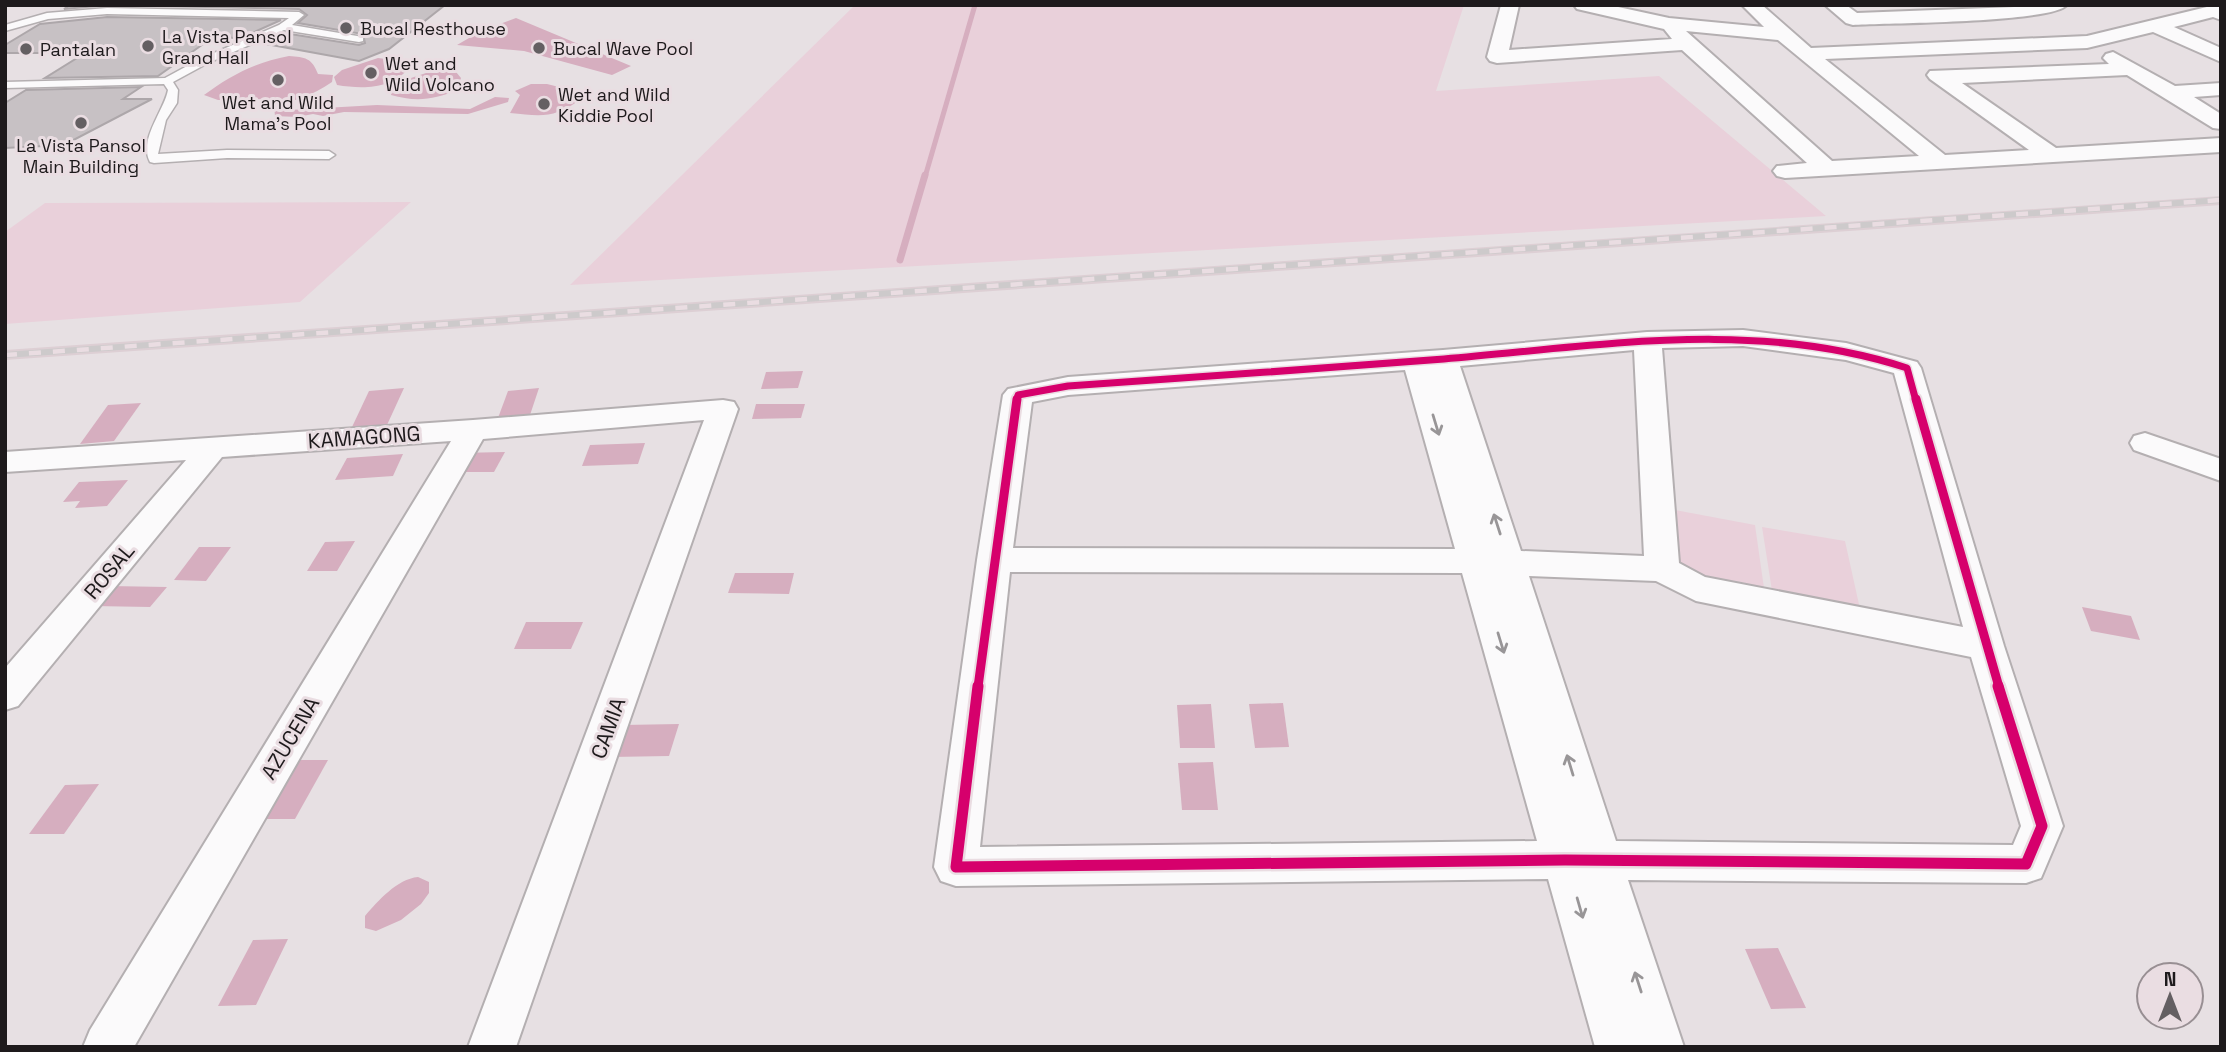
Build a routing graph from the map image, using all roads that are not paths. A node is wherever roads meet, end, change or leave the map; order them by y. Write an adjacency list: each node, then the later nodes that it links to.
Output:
1 (1510, 5): 15 (street)
2 (1583, 5): 8 (street)
3 (1751, 5): 12 (street)
4 (1834, 5): 6 (street)
5 (2058, 5): 6 (street)
6 (2003, 9)
7 (2221, 14): 10 (street)
8 (1670, 24): 12 (street); 15 (street)
9 (283, 27): 11 (lane); 13 (lane); 21 (lane)
10 (2159, 27): 14 (street); 18 (street)
11 (5, 28)
12 (1783, 35): 17 (street)
13 (359, 38)
14 (2088, 42): 16 (street); 19 (street)
15 (1687, 44): 30 (street)
16 (1902, 51): 17 (street); 20 (street)
17 (1807, 54): 29 (street)
18 (2221, 56)
19 (2131, 69): 20 (street); 24 (street)
20 (1941, 78): 28 (street)
21 (167, 81): 22 (lane); 27 (lane)
22 (5, 85)
23 (2221, 89): 24 (street)
24 (2172, 93): 25 (street)
25 (2221, 123)
26 (2221, 145): 28 (street)
27 (329, 155)
28 (2053, 156): 29 (street)
29 (1940, 162): 30 (street)
30 (1826, 168): 31 (street)
31 (1785, 171)
32 (1647, 340): 33 (street); 42 (street); 43 (street)
33 (1430, 359): 40 (street); 41 (street)
34 (723, 409): 35 (street, KAMAGONG); 47 (street, CAMIA)
35 (473, 430): 37 (street, KAMAGONG); 46 (street, AZUCENA)
36 (2145, 443): 39 (street)
37 (214, 447): 38 (street, KAMAGONG); 44 (street, ROSAL)
38 (5, 462)
39 (2221, 471)
40 (994, 560): 41 (street); 45 (street)
41 (1493, 561): 42 (street); 45 (street)
42 (1662, 569): 43 (street)
43 (1986, 646): 45 (street)
44 (5, 695)
45 (1582, 860): 48 (street, one-way to 48); 49 (street, one-way to 45)
46 (107, 1047)
47 (492, 1047)
48 (1619, 1047)
49 (1660, 1047)

